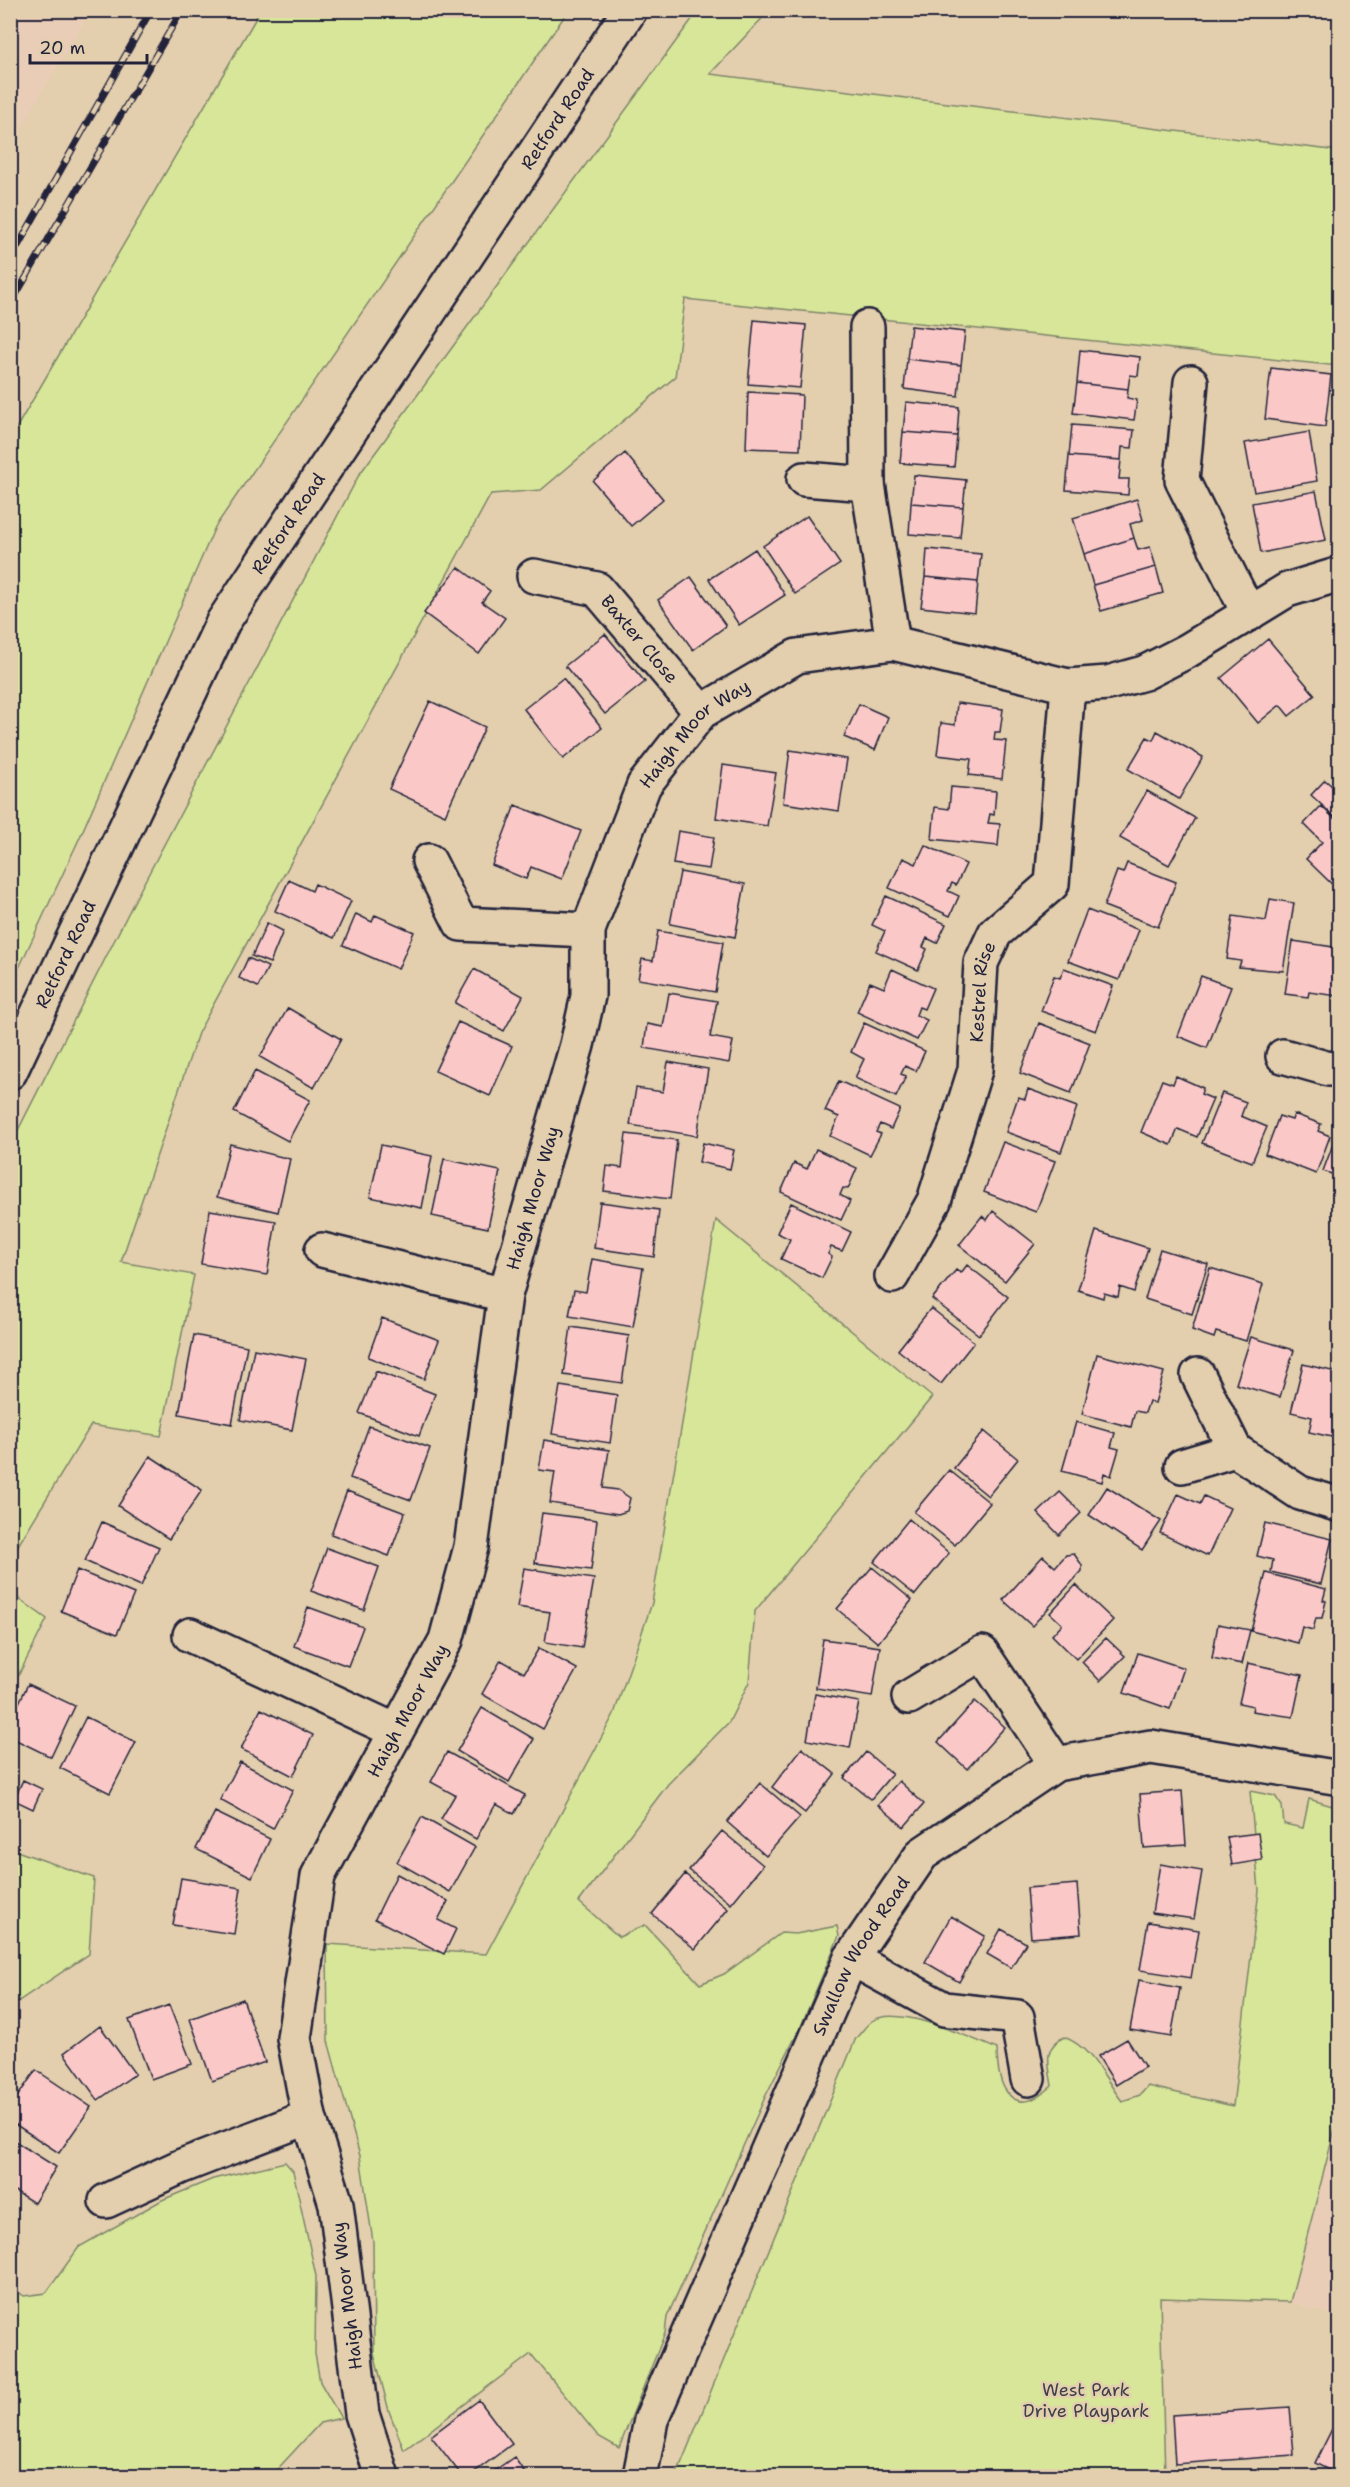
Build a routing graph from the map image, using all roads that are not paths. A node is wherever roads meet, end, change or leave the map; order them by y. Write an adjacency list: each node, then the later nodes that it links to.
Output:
1 (630, 10): 16 (street, Retford Road)
2 (867, 327): 5 (street)
3 (1191, 382): 8 (street)
4 (804, 479): 5 (street)
5 (868, 484): 9 (street)
6 (1340, 574): 8 (street, Haigh Moor Way)
7 (534, 576): 11 (street, Baxter Close)
8 (1249, 614): 10 (street, Haigh Moor Way)
9 (893, 643): 10 (street, Haigh Moor Way); 11 (street, Haigh Moor Way)
10 (1068, 686): 18 (street, Kestrel Rise)
11 (701, 712): 13 (street, Haigh Moor Way)
12 (429, 861): 13 (street)
13 (588, 930): 19 (street, Haigh Moor Way)
14 (1283, 1056): 15 (street)
15 (1340, 1067)
16 (10, 1072)
17 (322, 1250): 19 (street, Haigh Moor Way)
18 (892, 1276)
19 (505, 1295): 26 (street, Haigh Moor Way)
20 (1198, 1375): 21 (street)
21 (1235, 1450): 22 (street); 23 (street)
22 (1182, 1466)
23 (1340, 1504)
24 (190, 1635): 26 (street)
25 (909, 1697): 27 (street)
26 (396, 1731): 31 (street, Haigh Moor Way)
27 (1056, 1764): 28 (street, Swallow Wood Road); 29 (street, Swallow Wood Road)
28 (1340, 1778)
29 (851, 1958): 30 (street); 34 (street, Swallow Wood Road)
30 (1028, 2079)
31 (309, 2117): 32 (street); 33 (street, Haigh Moor Way)
32 (106, 2201)
33 (382, 2476)
34 (640, 2476)

